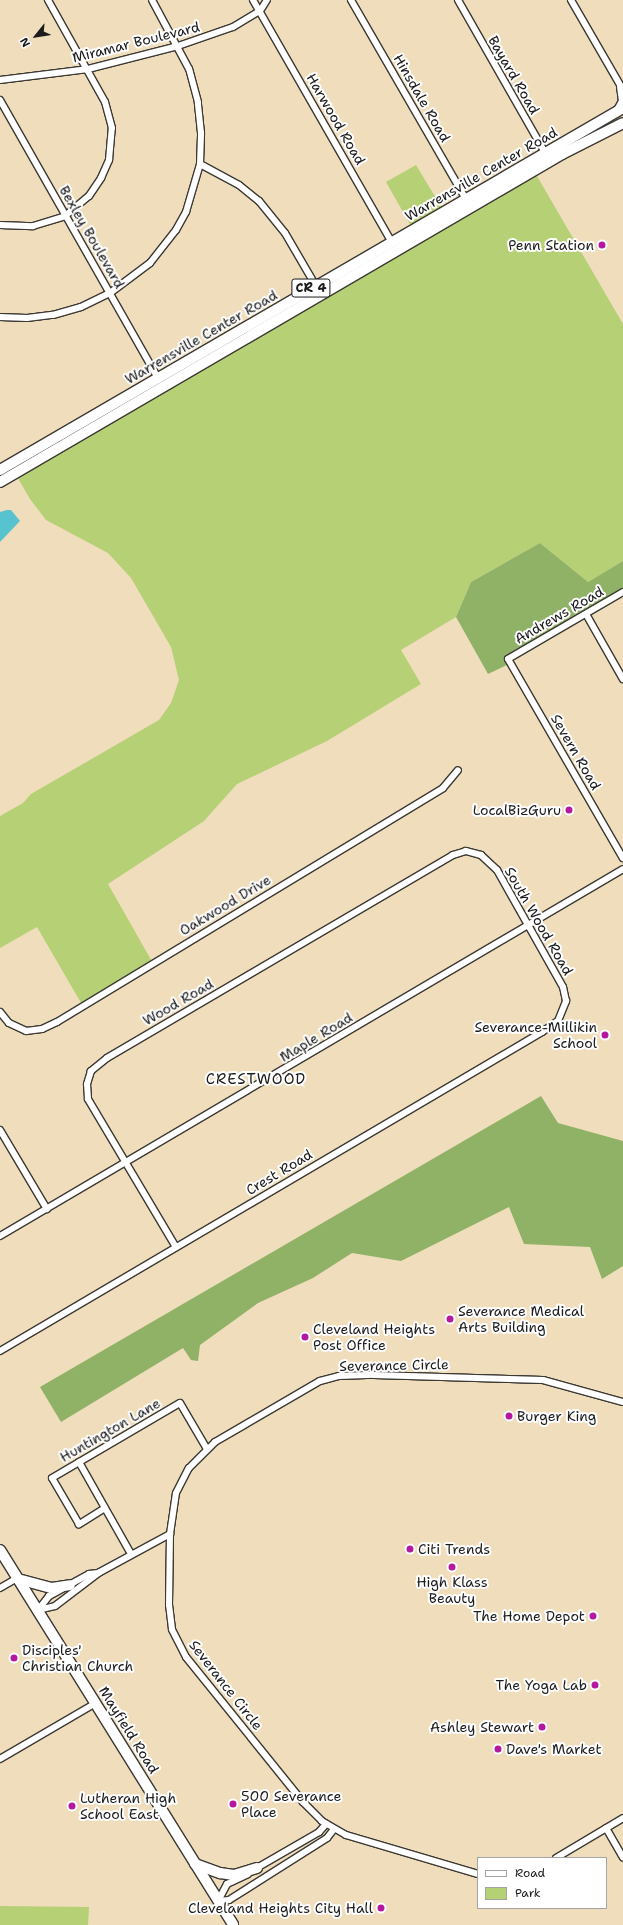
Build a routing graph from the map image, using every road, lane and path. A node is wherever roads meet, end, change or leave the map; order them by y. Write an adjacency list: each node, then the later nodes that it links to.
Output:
1 (48, 0): 10 (street)
2 (152, 0): 9 (street)
3 (254, 0): 8 (street, Harwood Road)
4 (267, 0): 8 (street, Miramar Boulevard)
5 (351, 0): 18 (street, Hinsdale Road)
6 (458, 0): 16 (street, Bayard Road)
7 (571, 0): 12 (street)
8 (260, 11): 9 (street, Miramar Boulevard); 22 (street, Harwood Road)
9 (178, 46): 10 (street, Miramar Boulevard); 17 (street)
10 (88, 69): 11 (street, Miramar Boulevard); 20 (street)
11 (0, 80)
12 (621, 87): 14 (street)
13 (0, 100): 20 (street, Bexley Boulevard)
14 (620, 109): 16 (main road, Warrensville Center Road / CR 4)
15 (623, 123): 16 (main road, Warrensville Center Road / CR 4)
16 (547, 157): 18 (main road, Warrensville Center Road / CR 4); 19 (main road, Warrensville Center Road / CR 4)
17 (200, 164): 23 (street); 24 (street)
18 (466, 199): 19 (street, Hinsdale Road); 22 (main road, Warrensville Center Road / CR 4)
19 (471, 208): 22 (main road, Warrensville Center Road / CR 4)
20 (65, 216): 21 (street); 24 (street, Bexley Boulevard)
21 (0, 226)
22 (394, 246): 23 (main road, Warrensville Center Road / CR 4); 25 (main road, Warrensville Center Road / CR 4)
23 (316, 286): 25 (street); 27 (main road, Warrensville Center Road / CR 4)
24 (110, 293): 26 (street); 27 (street, Bexley Boulevard)
25 (321, 295): 28 (main road, Warrensville Center Road / CR 4)
26 (0, 316)
27 (158, 378): 28 (street, Bexley Boulevard); 29 (main road, Warrensville Center Road / CR 4)
28 (163, 387): 30 (main road, Warrensville Center Road / CR 4)
29 (0, 470): 30 (street)
30 (3, 480)
31 (623, 592): 32 (street, Andrews Road)
32 (586, 614): 33 (street, Andrews Road); 34 (street)
33 (508, 658): 37 (street, Severn Road)
34 (623, 679)
35 (458, 770): 41 (street, Oakwood Drive)
36 (453, 855): 39 (street, South Wood Road); 43 (street, Wood Road)
37 (623, 858)
38 (623, 870): 39 (street, Maple Road)
39 (528, 926): 40 (street, South Wood Road); 43 (street, Maple Road)
40 (565, 1009): 46 (street, Crest Road)
41 (0, 1012)
42 (0, 1130): 44 (street)
43 (127, 1163): 44 (street, Maple Road); 46 (street, Wood Road)
44 (46, 1209): 45 (street, Maple Road)
45 (0, 1236)
46 (176, 1248): 47 (street, Crest Road)
47 (0, 1351)
48 (623, 1402): 49 (street, Severance Circle)
49 (207, 1449): 50 (street, Huntington Lane); 52 (street, Severance Circle)
50 (78, 1462): 51 (street); 51 (street, Huntington Lane)
51 (105, 1508): 54 (street)
52 (170, 1534): 54 (street); 63 (street, Severance Circle)
53 (0, 1550): 56 (main road, Mayfield Road)
54 (132, 1554): 55 (street)
55 (100, 1572): 57 (street); 59 (street)
56 (18, 1578): 57 (main road); 58 (street); 59 (main road, Mayfield Road)
57 (70, 1585): 59 (street)
58 (0, 1588)
59 (38, 1610): 60 (main road, Mayfield Road)
60 (96, 1703): 61 (street); 69 (main road, Mayfield Road)
61 (0, 1758)
62 (623, 1818): 64 (street)
63 (326, 1824): 65 (street, Severance Circle); 66 (street)
64 (606, 1828): 67 (street); 68 (street)
65 (334, 1829): 70 (street); 72 (street, Severance Circle)
66 (277, 1856): 70 (street); 71 (street)
67 (558, 1857)
68 (623, 1858)
69 (195, 1864): 71 (main road); 73 (main road, Mayfield Road)
70 (282, 1865): 73 (street)
71 (257, 1868): 73 (street)
72 (477, 1874)
73 (218, 1901): 74 (main road, Mayfield Road)
74 (233, 1925)

